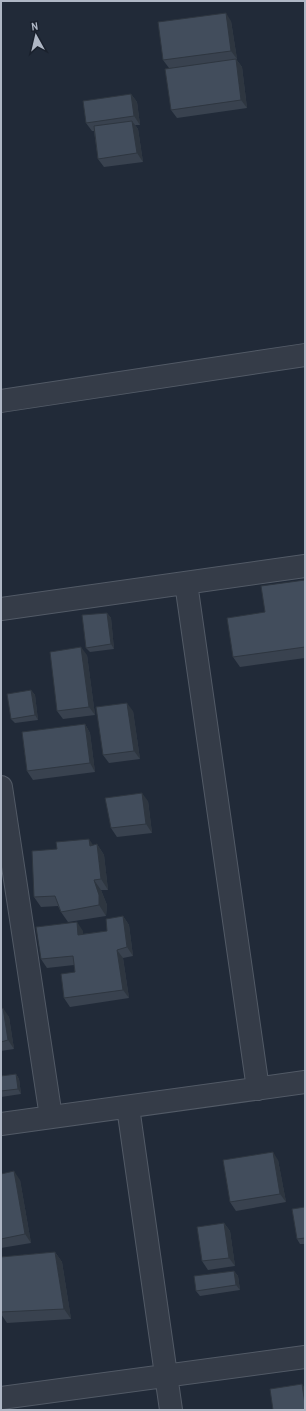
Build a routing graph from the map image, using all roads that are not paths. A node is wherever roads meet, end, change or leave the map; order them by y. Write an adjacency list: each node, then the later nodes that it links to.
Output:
1 (305, 355): 2 (street)
2 (1, 401)
3 (305, 566): 4 (street)
4 (186, 583): 5 (street); 8 (street)
5 (1, 609)
6 (1, 786): 10 (street)
7 (305, 1082): 8 (street)
8 (258, 1089): 9 (street)
9 (128, 1107): 10 (street); 13 (street)
10 (51, 1118): 11 (street)
11 (1, 1124)
12 (305, 1357): 13 (street)
13 (166, 1376): 14 (street); 15 (street)
14 (1, 1398)
15 (171, 1410)

